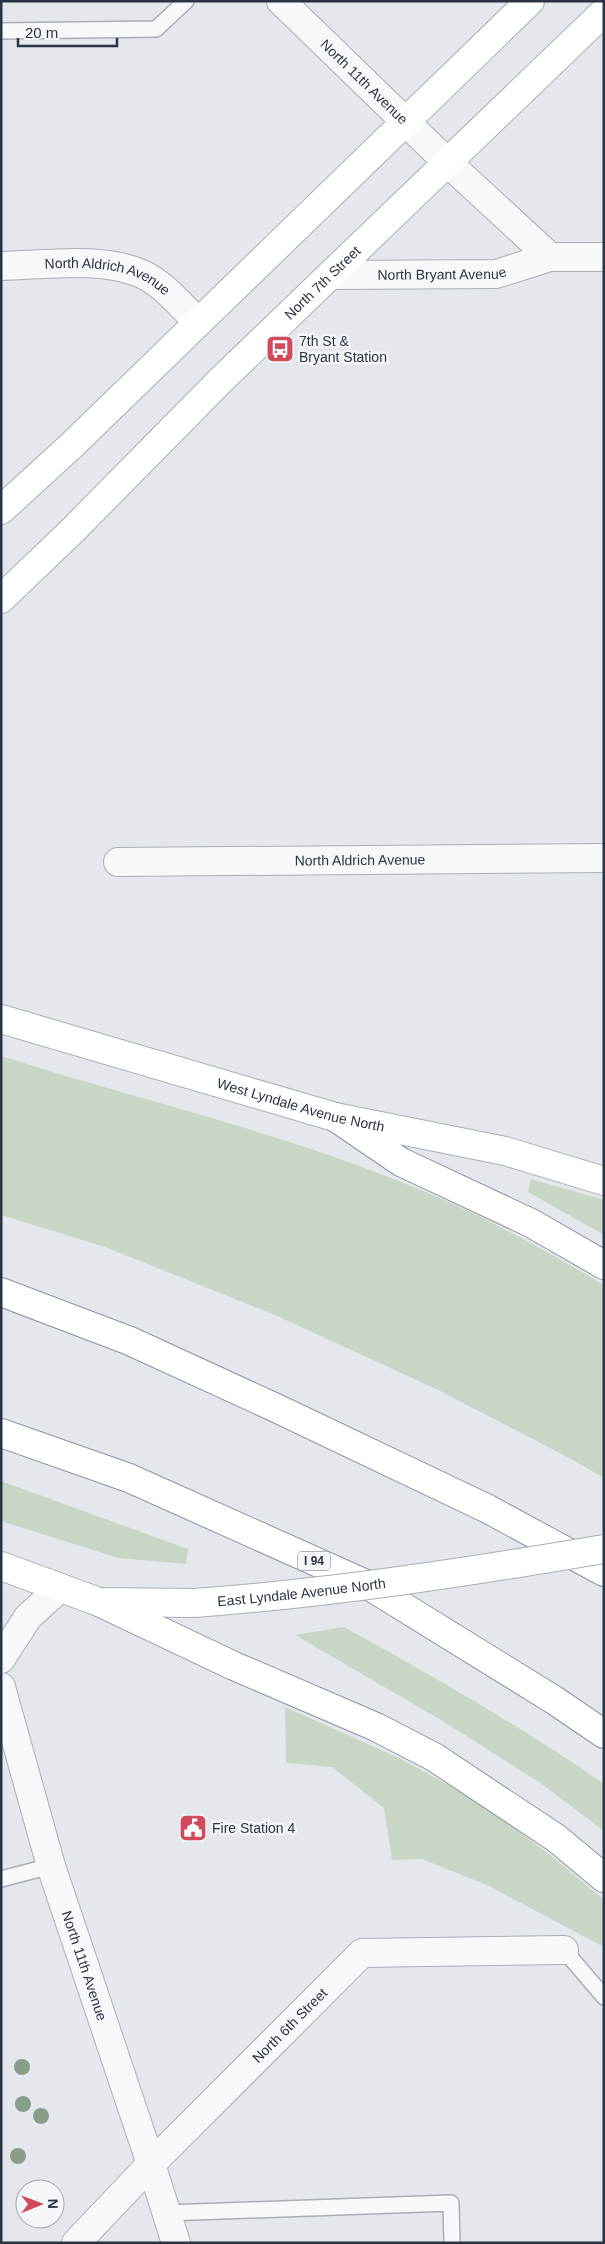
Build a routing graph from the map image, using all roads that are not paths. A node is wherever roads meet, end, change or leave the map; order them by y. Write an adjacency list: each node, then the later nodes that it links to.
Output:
1 (186, 1): 5 (lane)
2 (282, 1): 6 (street, North 11th Avenue)
3 (530, 1): 6 (main road)
4 (604, 12): 7 (main road, North 7th Street)
5 (1, 31)
6 (406, 120): 7 (street, North 11th Avenue); 12 (main road)
7 (447, 162): 8 (street); 11 (main road, North 7th Street)
8 (550, 257): 9 (street, North Bryant Avenue); 11 (street, North Bryant Avenue)
9 (604, 257)
10 (1, 266): 12 (street, North Aldrich Avenue)
11 (331, 275): 14 (main road, North 7th Street)
12 (198, 322): 13 (main road)
13 (1, 510)
14 (1, 599)
15 (604, 858): 16 (street, North Aldrich Avenue)
16 (118, 862)
17 (1, 1019): 18 (main road, West Lyndale Avenue North)
18 (335, 1116): 19 (main road, West Lyndale Avenue North); 20 (main road)
19 (604, 1181)
20 (604, 1265)
21 (1, 1292): 25 (main road)
22 (1, 1433): 30 (main road, I 94)
23 (604, 1549): 27 (main road, East Lyndale Avenue North, bridge)
24 (1, 1566): 26 (main road, East Lyndale Avenue North)
25 (604, 1572)
26 (60, 1588): 27 (main road, East Lyndale Avenue North); 28 (street)
27 (99, 1602): 32 (main road)
28 (1, 1659)
29 (1, 1687): 31 (street, North 11th Avenue)
30 (604, 1734)
31 (51, 1866): 33 (lane); 36 (street, North 11th Avenue)
32 (604, 1878)
33 (1, 1879)
34 (564, 1950): 35 (lane); 36 (street, North 6th Street)
35 (604, 1997)
36 (152, 2164): 37 (street, North 11th Avenue); 38 (street, North 6th Street)
37 (167, 2214): 39 (street, North 11th Avenue); 40 (lane)
38 (76, 2243)
39 (176, 2243)
40 (452, 2243)

